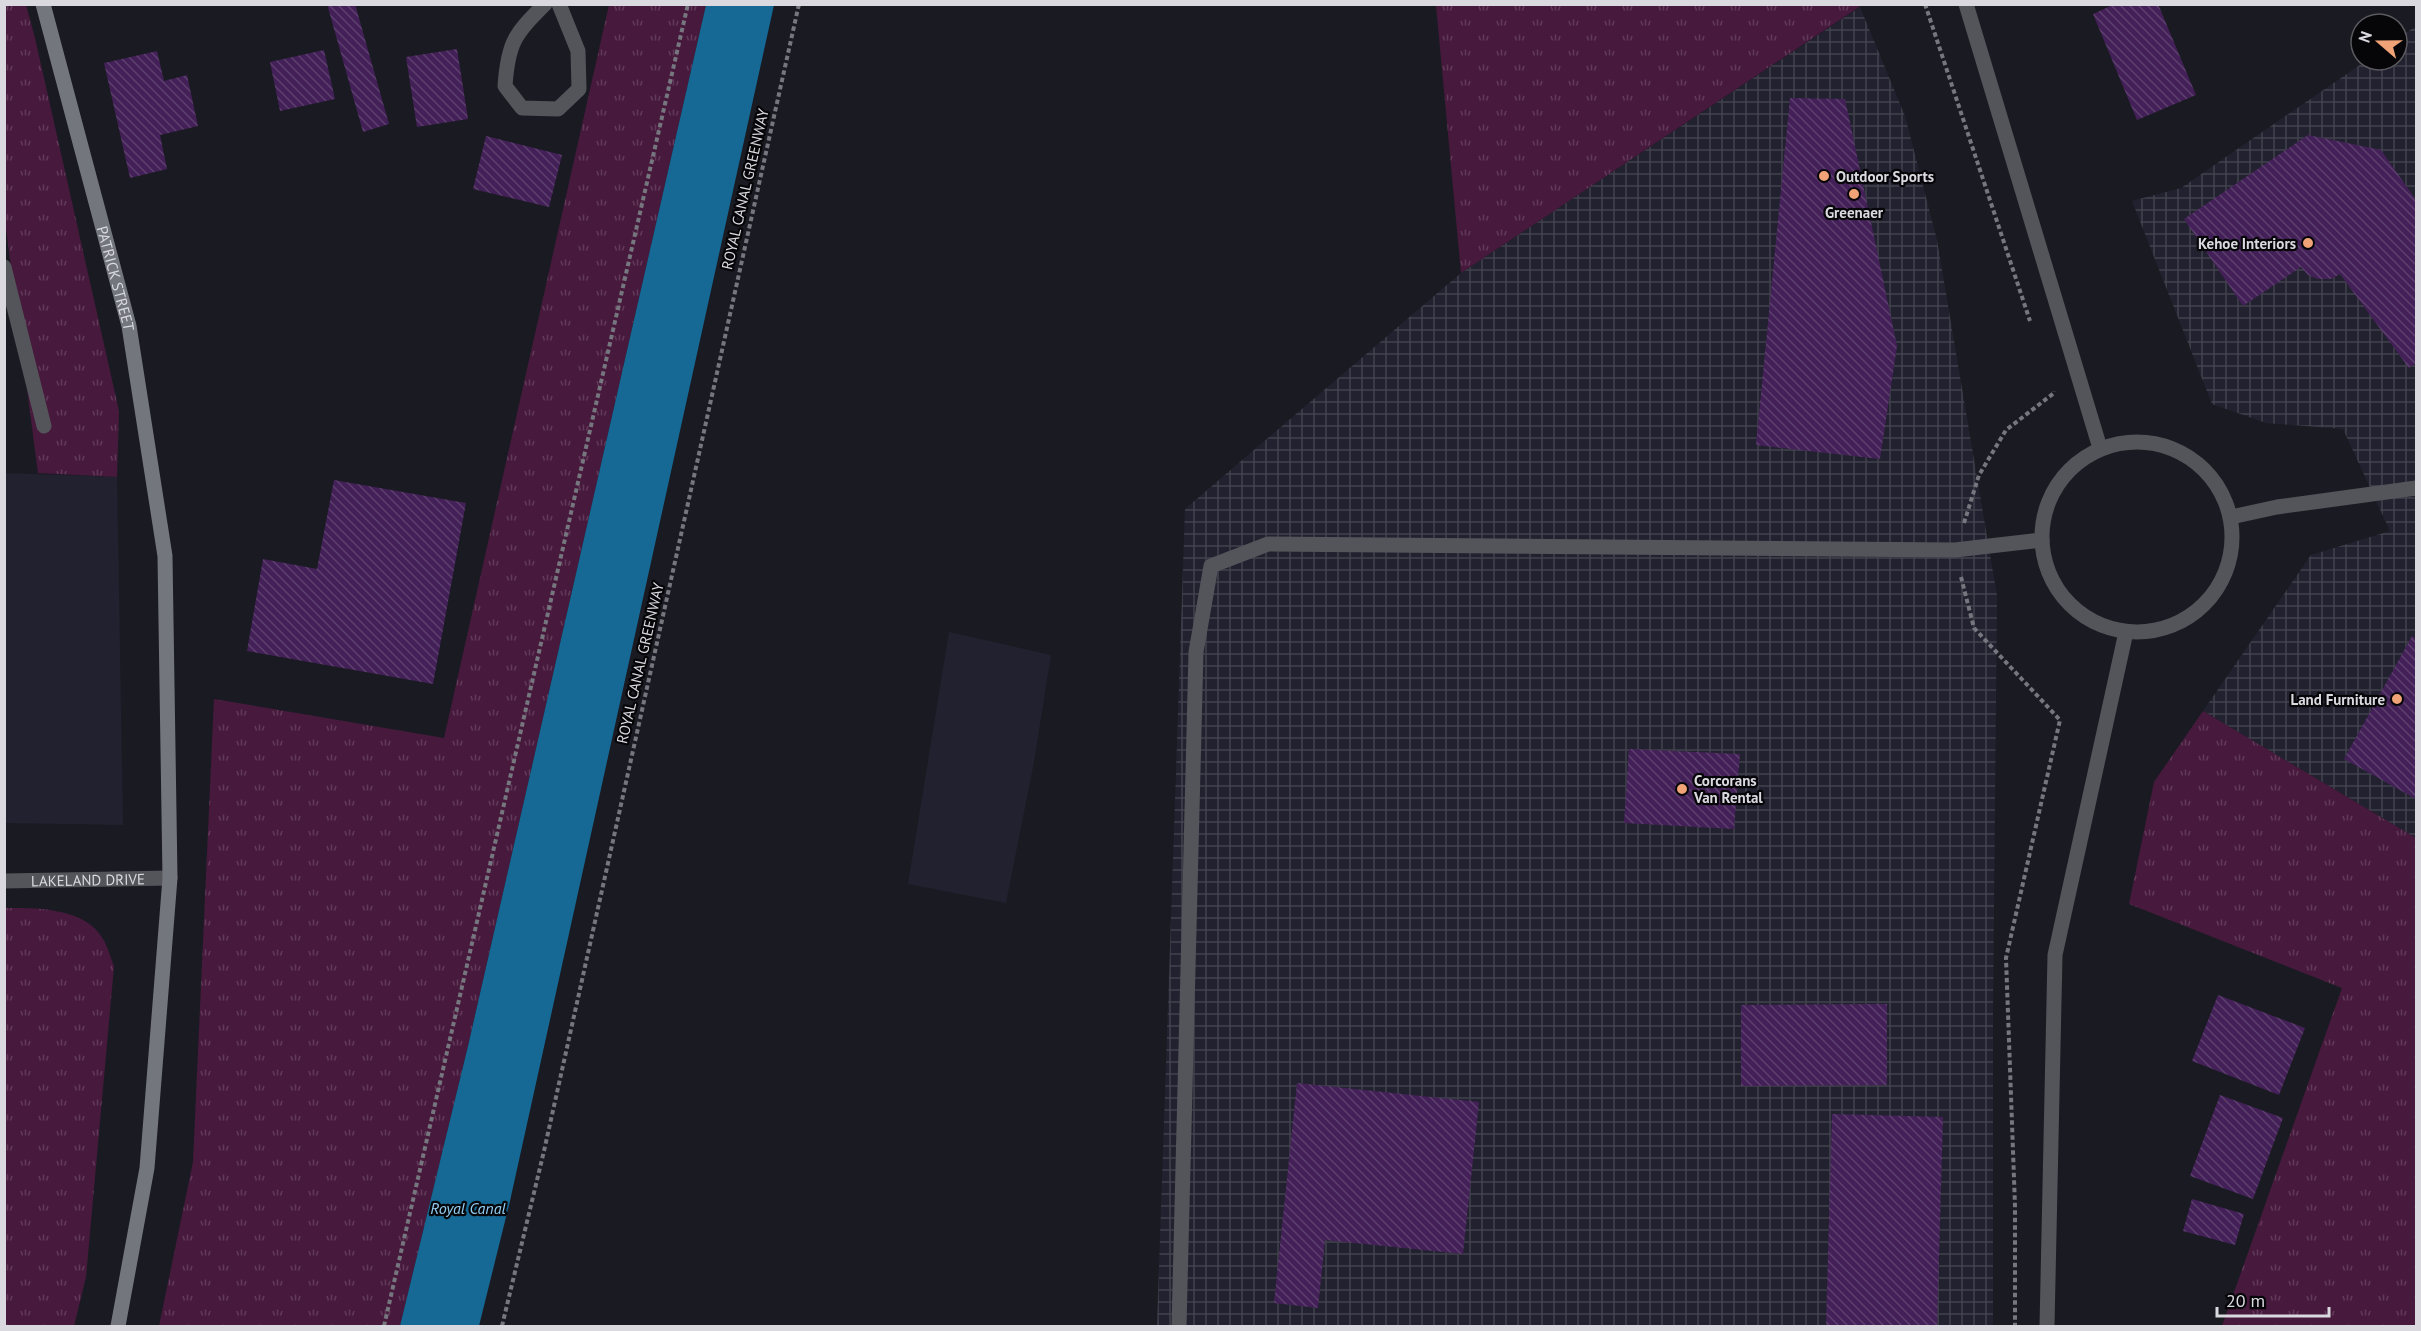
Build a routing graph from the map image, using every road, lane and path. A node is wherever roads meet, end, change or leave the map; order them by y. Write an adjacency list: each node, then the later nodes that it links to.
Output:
1 (43, 4): 18 (main road, PATRICK STREET)
2 (546, 4): 3 (street)
3 (559, 4)
4 (688, 4): 21 (path)
5 (799, 4): 22 (path, ROYAL CANAL GREENWAY)
6 (1925, 4): 9 (path)
7 (1966, 4): 12 (street)
8 (4, 267): 11 (street)
9 (2032, 326)
10 (2051, 382): 16 (path)
11 (44, 426)
12 (2100, 448): 14 (street); 15 (street)
13 (2416, 488): 14 (street)
14 (2231, 517): 17 (street)
15 (2042, 540): 16 (street); 17 (street)
16 (1955, 550): 23 (street); 24 (path)
17 (2126, 632): 25 (street)
18 (170, 878): 19 (street, LAKELAND DRIVE); 20 (main road, PATRICK STREET)
19 (4, 881)
20 (118, 1326)
21 (384, 1326)
22 (502, 1326)
23 (1179, 1326)
24 (2015, 1326)
25 (2048, 1326)

